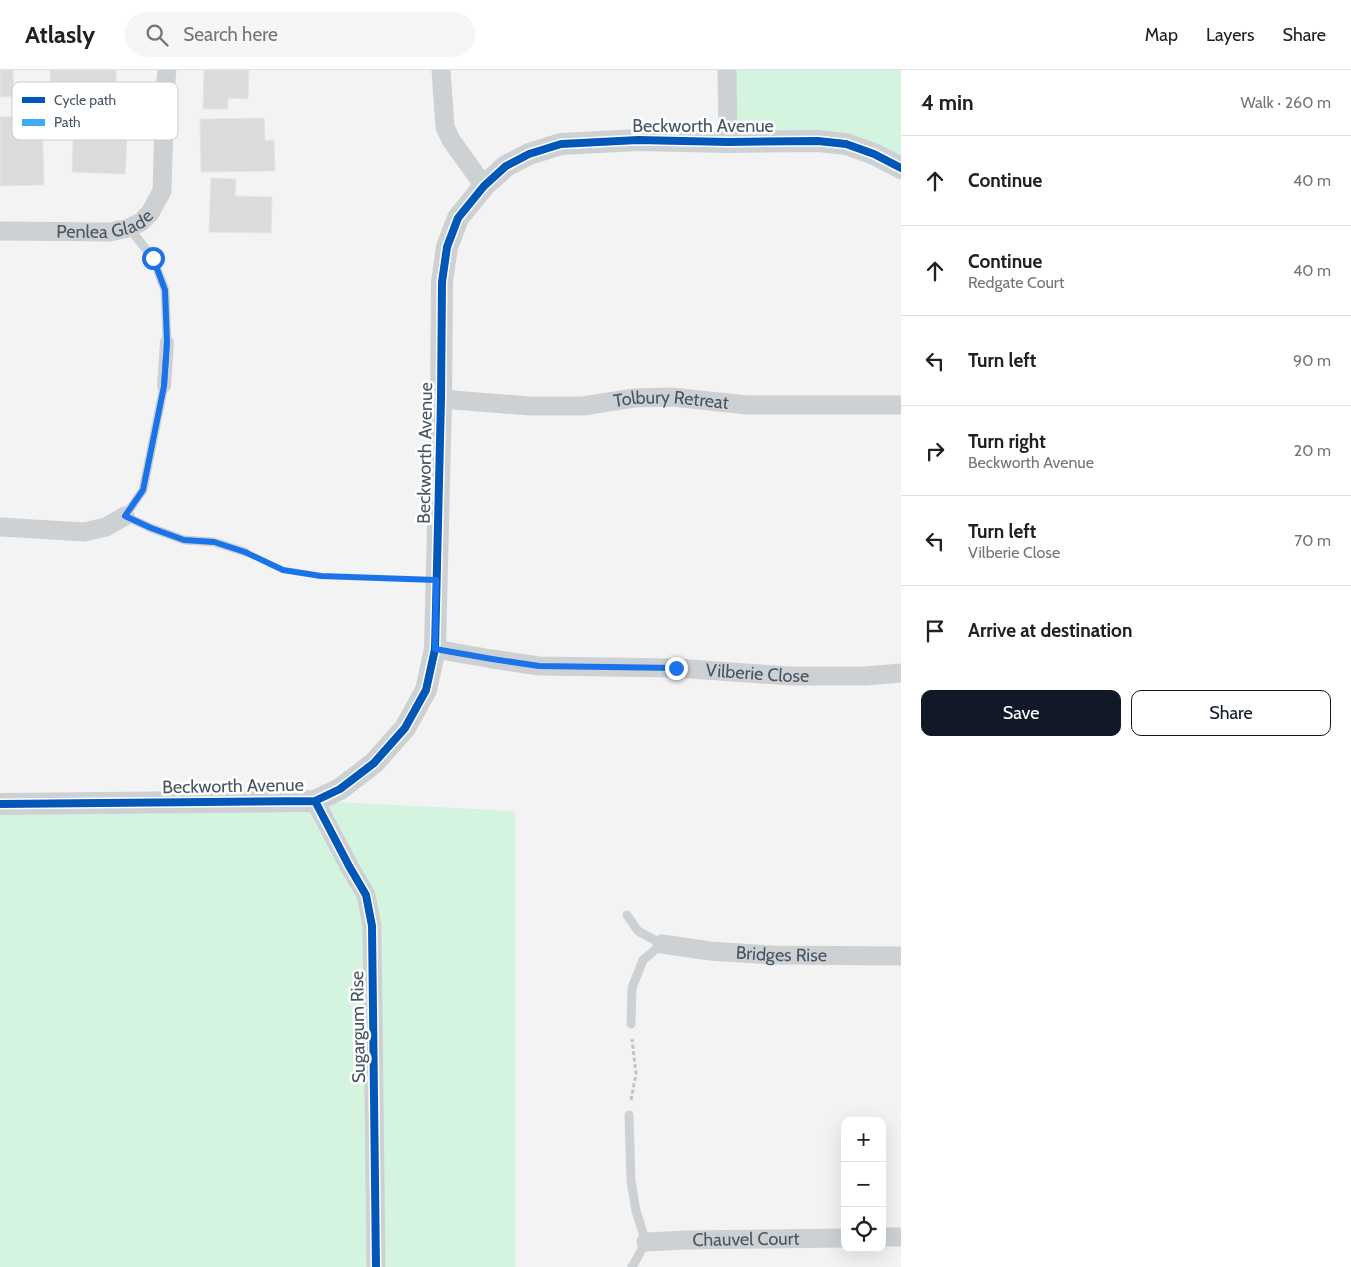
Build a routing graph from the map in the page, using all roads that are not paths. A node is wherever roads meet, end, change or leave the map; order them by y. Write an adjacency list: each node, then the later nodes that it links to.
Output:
1 (441, 70): 6 (street)
2 (727, 70): 4 (street)
3 (164, 140): 7 (street, Penlea Glade)
4 (728, 142): 5 (street, Beckworth Avenue); 6 (street, Beckworth Avenue)
5 (901, 168)
6 (484, 186): 11 (street, Beckworth Avenue)
7 (130, 228): 8 (street, Penlea Glade); 9 (lane)
8 (0, 231)
9 (167, 342): 10 (street)
10 (164, 386): 13 (lane)
11 (441, 399): 12 (street, Tolbury Retreat); 16 (street, Beckworth Avenue)
12 (901, 405)
13 (125, 516): 14 (street); 15 (lane)
14 (0, 527)
15 (245, 552)
16 (435, 649): 17 (street, Vilberie Close); 18 (street, Beckworth Avenue)
17 (901, 673)
18 (315, 800): 19 (street, Beckworth Avenue); 29 (street, Sugargum Rise)
19 (0, 804)
20 (627, 915): 21 (lane, Bridges Rise)
21 (662, 944): 22 (street, Bridges Rise); 23 (lane)
22 (901, 956)
23 (630, 1024)
24 (629, 1115): 28 (lane)
25 (901, 1237): 27 (street)
26 (841, 1238): 28 (street, Chauvel Court)
27 (886, 1238)
28 (646, 1242): 30 (lane)
29 (376, 1267)
30 (632, 1267)

